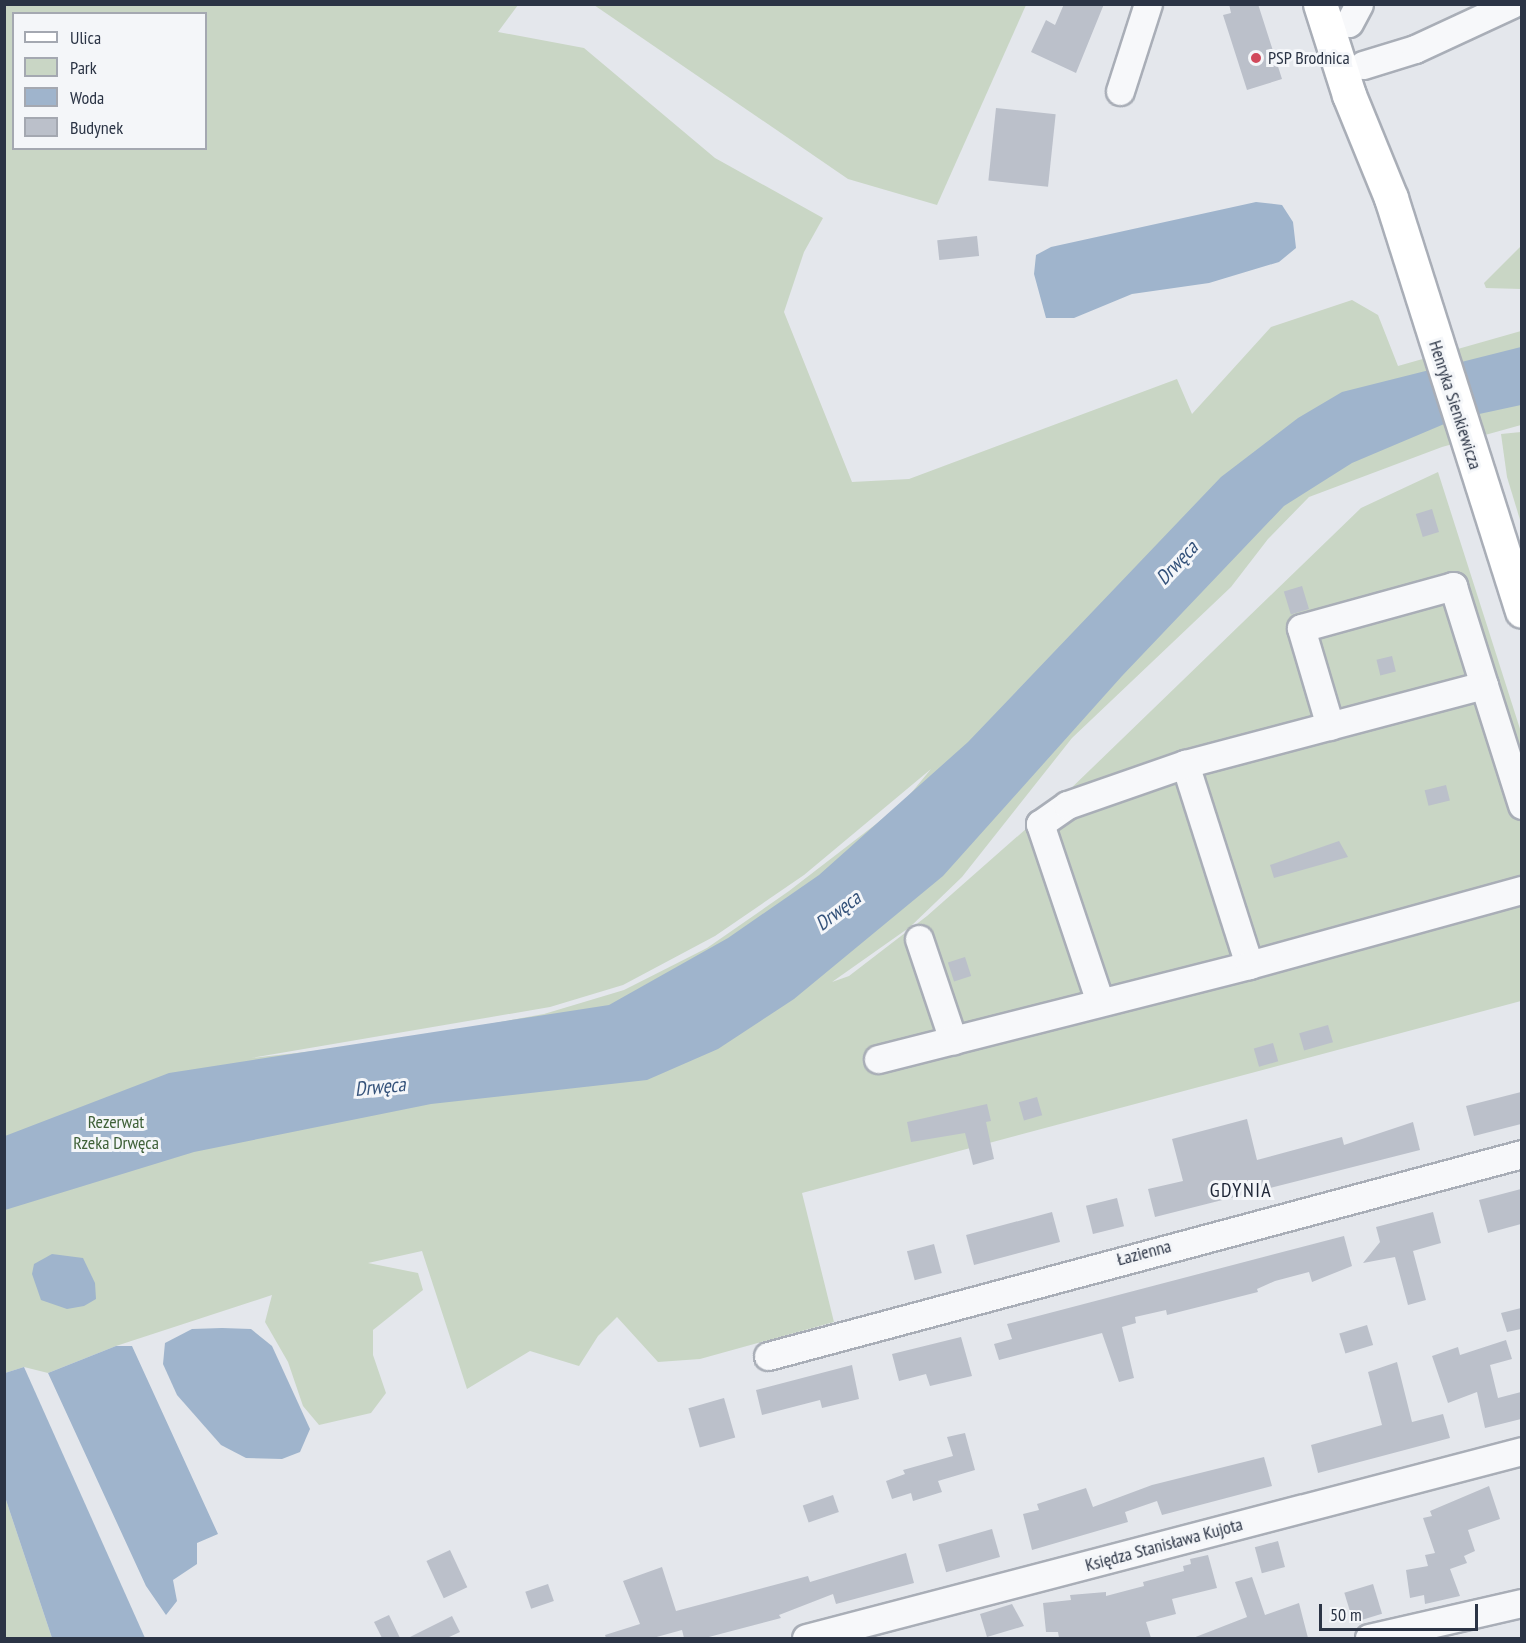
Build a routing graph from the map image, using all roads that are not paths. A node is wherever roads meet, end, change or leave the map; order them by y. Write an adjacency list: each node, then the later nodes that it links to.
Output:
1 (1148, 4): 6 (street)
2 (1320, 4): 7 (main road, Henryka Sienkiewicza)
3 (1512, 4): 5 (street)
4 (1350, 11): 5 (main road, Henryka Sienkiewicza)
5 (1363, 65): 7 (main road, Henryka Sienkiewicza)
6 (1120, 91)
7 (1391, 198): 8 (main road, Henryka Sienkiewicza)
8 (1521, 611)
9 (1484, 685): 10 (street); 10 (street); 12 (street)
10 (1330, 726): 11 (street)
11 (1185, 764): 15 (street); 16 (street)
12 (1521, 805)
13 (1521, 890): 15 (street)
14 (919, 939): 17 (street)
15 (1249, 965): 16 (street)
16 (1100, 1002): 17 (street)
17 (953, 1040): 18 (street)
18 (878, 1059)
19 (1521, 1154): 20 (street, Łazienna)
20 (768, 1356)
21 (1521, 1451): 23 (street, Księdza Stanisława Kujota)
22 (1521, 1603): 24 (street)
23 (806, 1638)
24 (1369, 1638)

